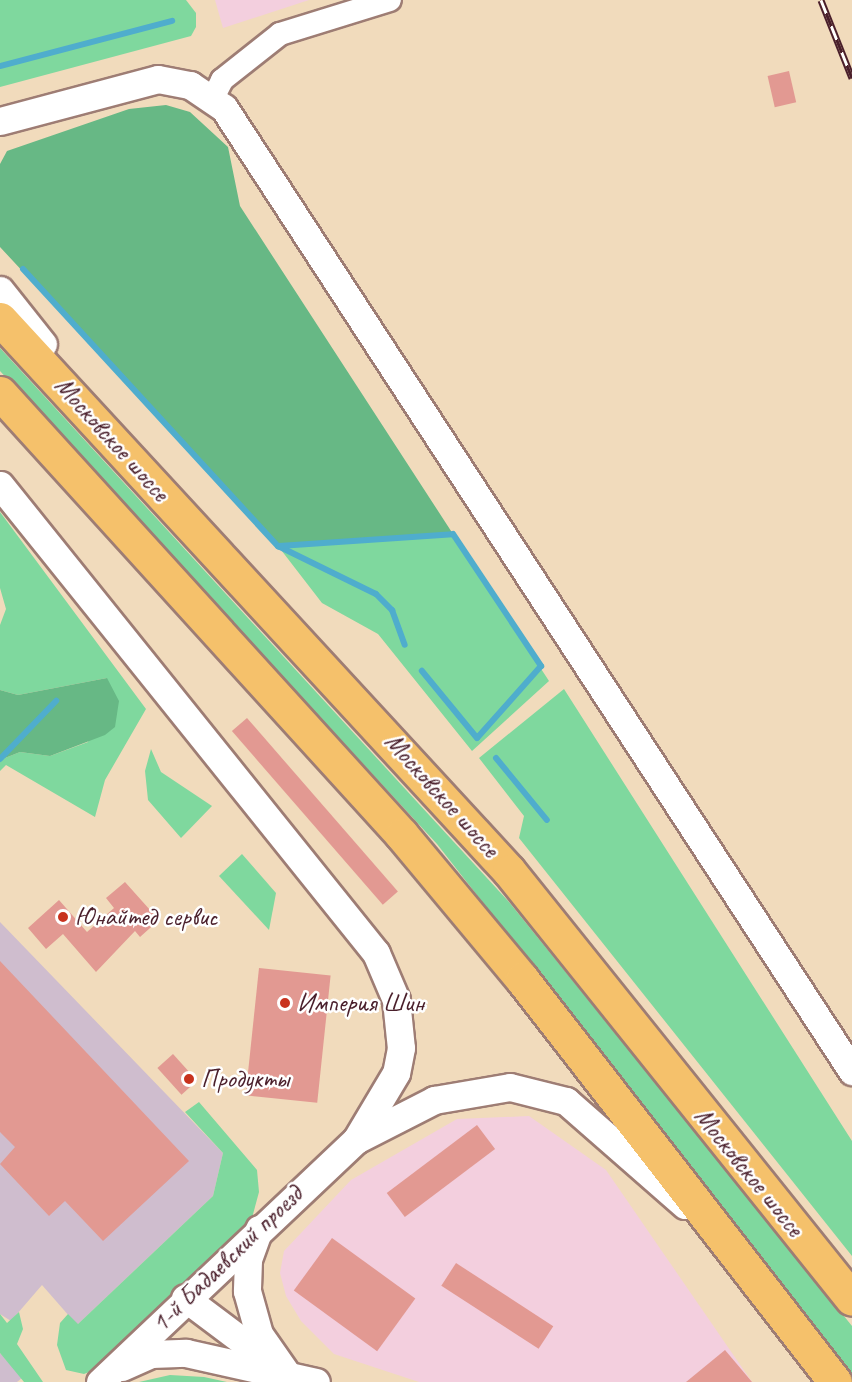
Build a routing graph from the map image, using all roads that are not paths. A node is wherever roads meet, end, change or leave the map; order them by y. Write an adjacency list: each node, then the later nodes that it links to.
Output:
1 (390, 0): 2 (street)
2 (213, 98): 3 (street); 10 (street)
3 (11, 119): 4 (street)
4 (0, 142)
5 (0, 290): 8 (street)
6 (0, 319): 8 (highway, Московское шоссе)
7 (0, 393): 13 (highway, Московское шоссе)
8 (87, 410): 15 (highway, Московское шоссе)
9 (0, 485): 11 (street)
10 (852, 1071)
11 (356, 1140): 12 (street, 1-й Бадаевский проезд); 13 (street)
12 (261, 1225): 14 (street, 1-й Бадаевский проезд); 16 (street)
13 (723, 1241): 19 (highway, Московское шоссе)
14 (185, 1298): 16 (street); 17 (street, 1-й Бадаевский проезд)
15 (852, 1299)
16 (287, 1374): 17 (street); 18 (street)
17 (105, 1377)
18 (316, 1382)
19 (835, 1382)

